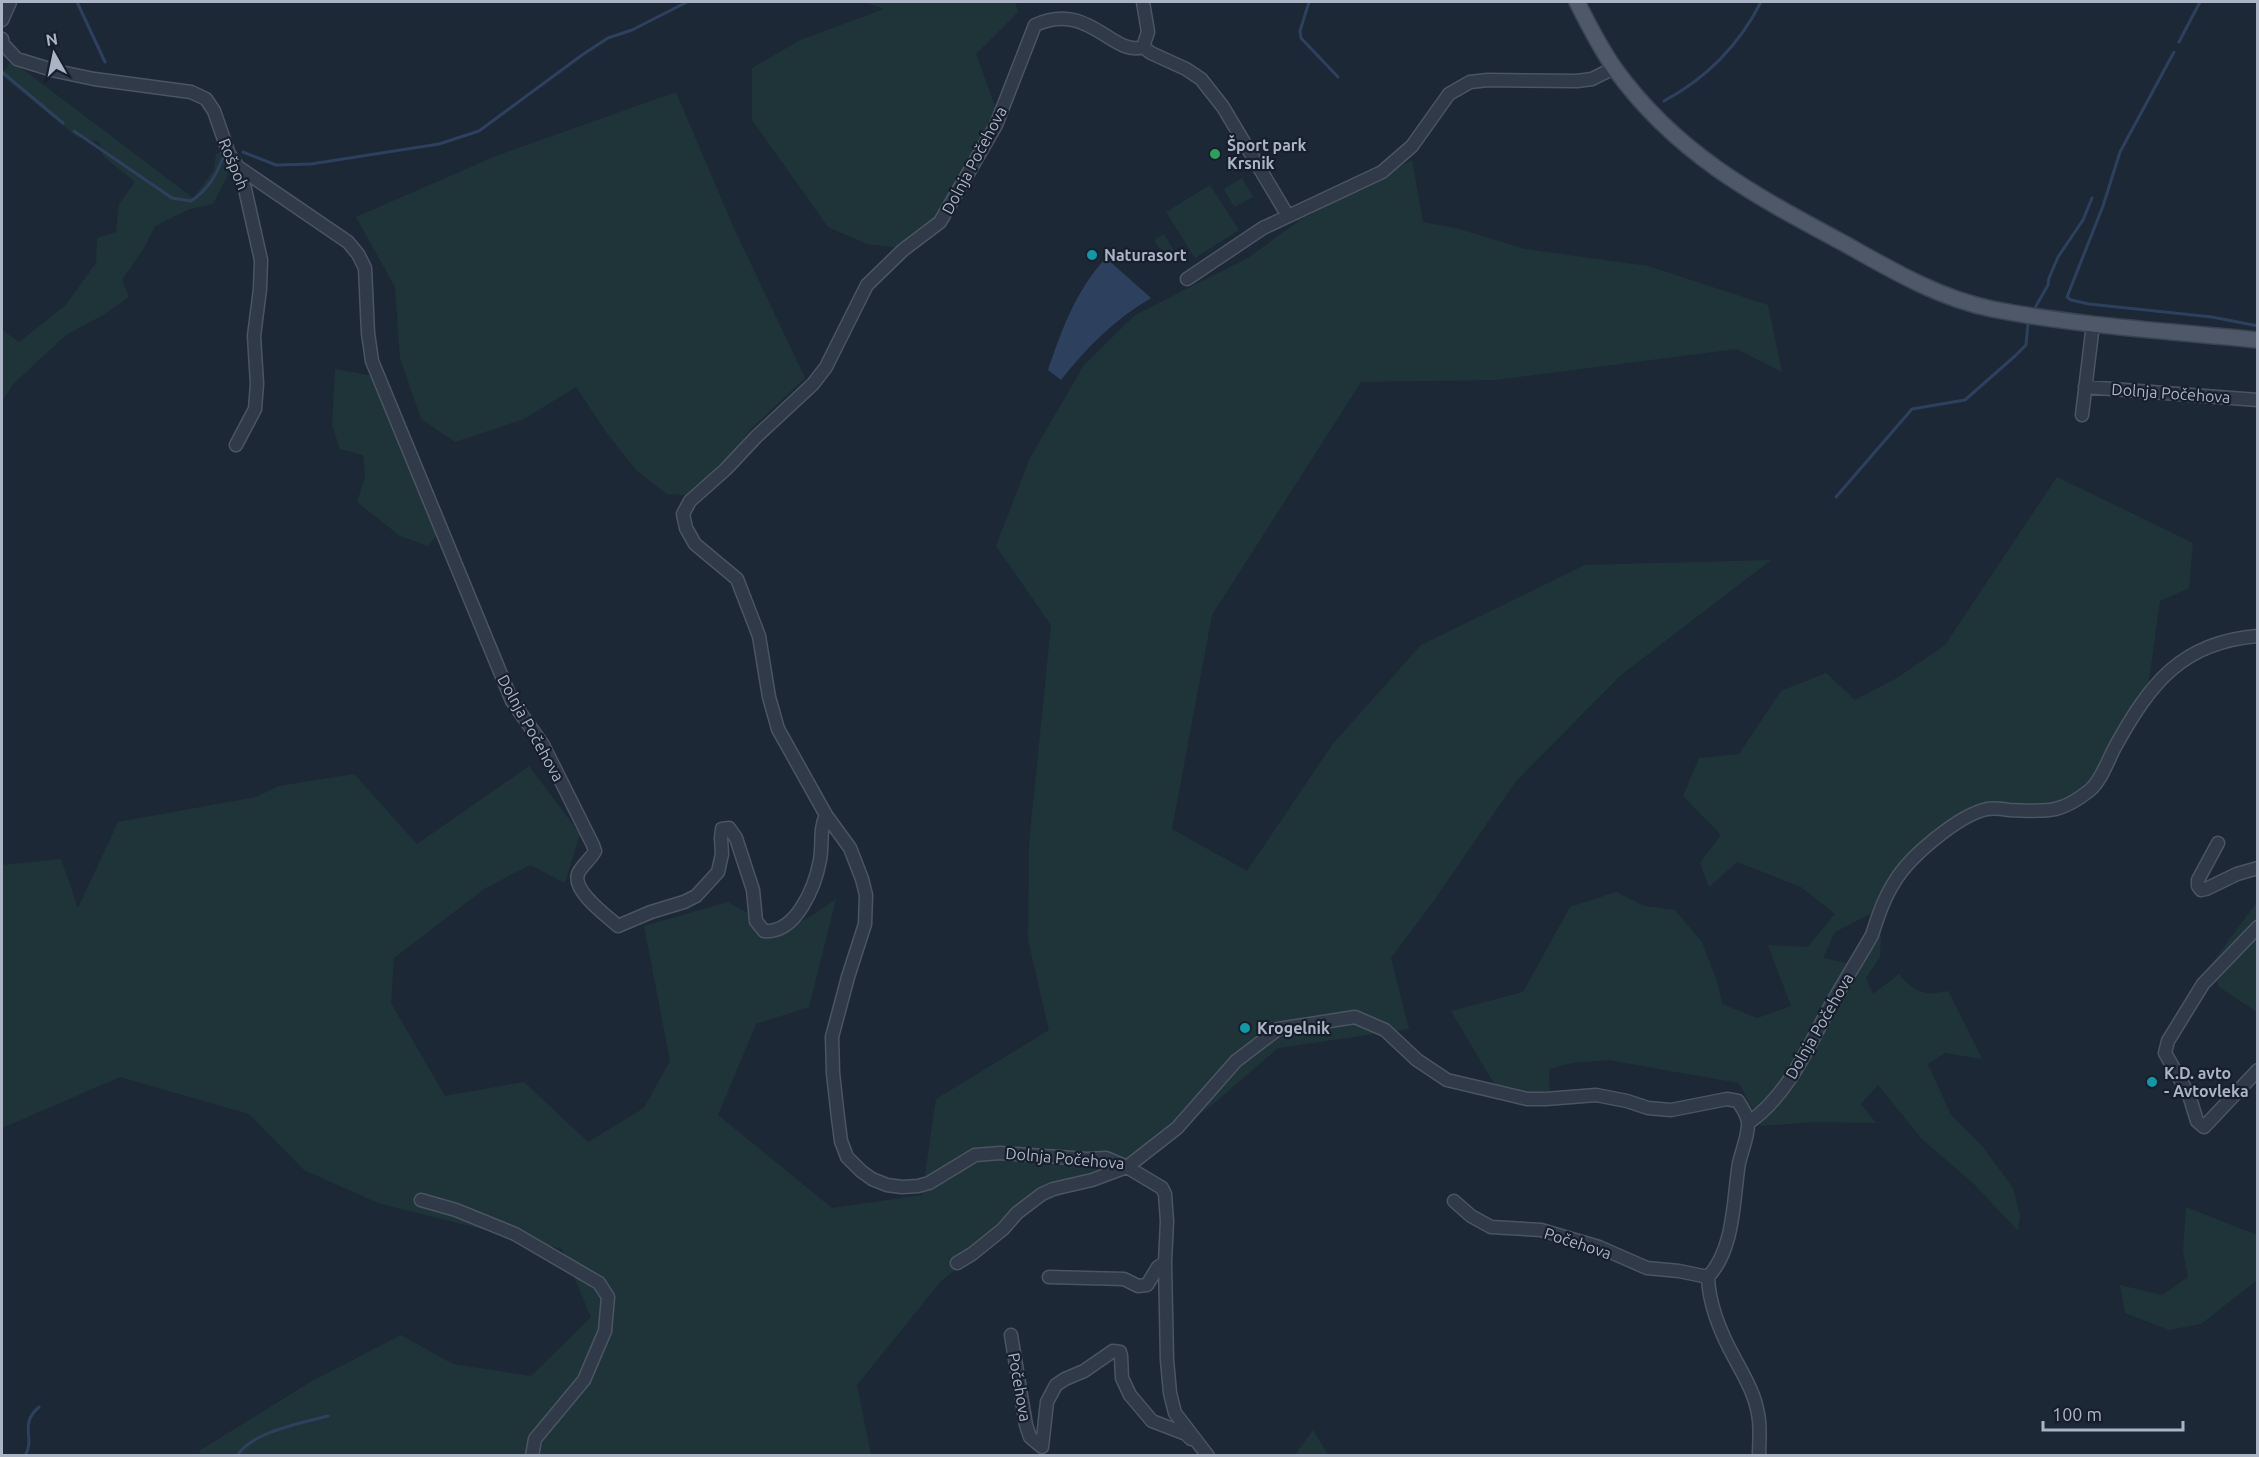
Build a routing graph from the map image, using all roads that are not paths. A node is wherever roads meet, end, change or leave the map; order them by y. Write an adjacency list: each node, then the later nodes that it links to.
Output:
1 (10, 2): 4 (street)
2 (1143, 2): 6 (street)
3 (1577, 2): 7 (main road)
4 (2, 20)
5 (2, 39): 8 (street, Rošpoh)
6 (1143, 47): 9 (street, Dolnja Počehova); 18 (street, Dolnja Počehova)
7 (1614, 68): 9 (street); 11 (main road)
8 (238, 167): 16 (street, Rošpoh); 18 (street, Dolnja Počehova)
9 (1288, 216): 10 (street)
10 (1187, 279)
11 (2093, 324): 12 (main road); 13 (street)
12 (2258, 340)
13 (2085, 387): 14 (street, Dolnja Počehova); 15 (street)
14 (2258, 400)
15 (2082, 415)
16 (236, 445)
17 (2258, 636): 23 (street, Dolnja Počehova)
18 (826, 815): 24 (street, Dolnja Počehova)
19 (2218, 843): 20 (street)
20 (2258, 868)
21 (2258, 927): 22 (street)
22 (2258, 1070)
23 (1748, 1123): 24 (street, Dolnja Počehova); 30 (street)
24 (1127, 1167): 27 (street, Počehova); 28 (street)
25 (421, 1200): 33 (street)
26 (1454, 1201): 30 (street, Počehova)
27 (1165, 1262): 29 (street); 32 (street, Počehova)
28 (957, 1263)
29 (1049, 1277)
30 (1708, 1277): 34 (street)
31 (1011, 1335): 32 (street, Počehova)
32 (1204, 1451)
33 (532, 1455)
34 (1759, 1455)

